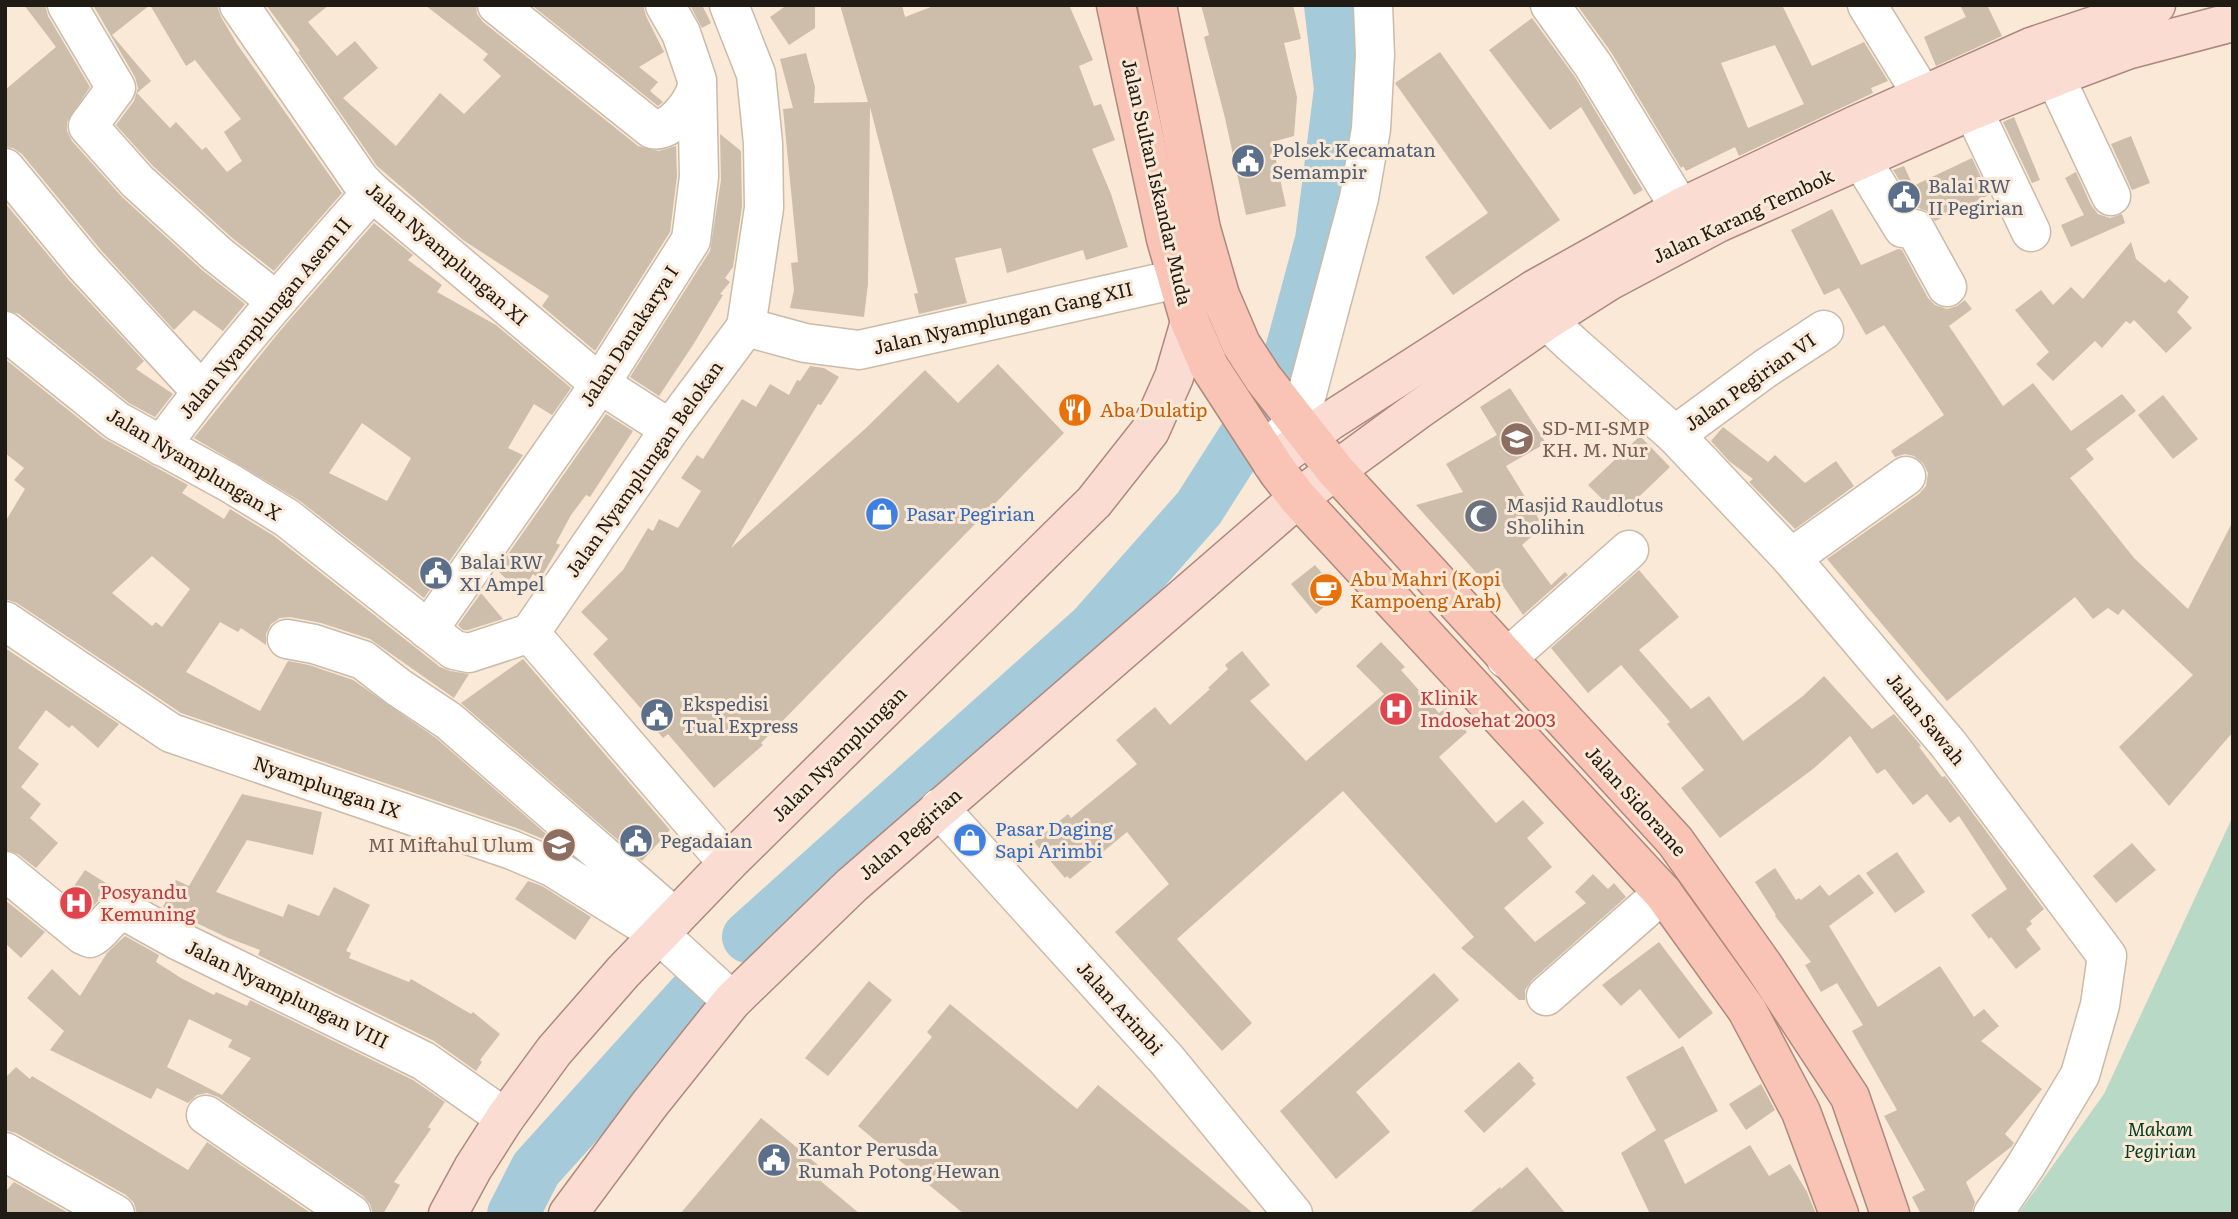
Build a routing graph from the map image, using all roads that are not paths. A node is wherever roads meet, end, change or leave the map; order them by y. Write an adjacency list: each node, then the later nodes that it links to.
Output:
1 (67, 5): 25 (street)
2 (239, 5): 19 (street, Jalan Nyamplungan XI)
3 (497, 5): 14 (street)
4 (666, 5): 14 (street, Jalan Danakarya I)
5 (729, 5): 28 (street, Jalan Nyamplungan Belokan)
6 (1116, 5): 23 (highway, Jalan Sultan Iskandar Muda)
7 (1157, 5): 33 (highway, Jalan Sultan Iskandar Muda)
8 (1373, 5): 33 (street)
9 (1550, 5): 21 (street)
10 (1867, 5): 15 (street)
11 (2156, 5): 15 (main road, Jalan Karang Tembok)
12 (2233, 22): 13 (main road, Jalan Karang Tembok)
13 (2055, 77): 16 (main road, Jalan Karang Tembok); 20 (street)
14 (696, 90): 31 (street, Jalan Danakarya I)
15 (1923, 96): 17 (main road, Jalan Karang Tembok)
16 (1973, 110): 17 (main road, Jalan Karang Tembok); 22 (street)
17 (1852, 146): 21 (main road, Jalan Karang Tembok); 24 (street); 26 (main road, Jalan Karang Tembok)
18 (5, 168): 32 (street)
19 (372, 192): 25 (street, Jalan Nyamplungan Asem II); 31 (street, Jalan Nyamplungan XI)
20 (2111, 196)
21 (1680, 208): 26 (main road, Jalan Karang Tembok)
22 (2031, 232)
23 (1177, 279): 27 (highway, Jalan Sultan Iskandar Muda); 28 (street, Jalan Nyamplungan Gang XII)
24 (1947, 287)
25 (276, 301): 32 (street, Jalan Nyamplungan Asem II)
26 (1534, 309): 33 (main road, Jalan Karang Tembok); 35 (street, Jalan Sawah); 38 (main road, Jalan Karang Tembok)
27 (1190, 322): 37 (highway, Jalan Sultan Iskandar Muda); 49 (main road, Jalan Nyamplungan)
28 (746, 327): 34 (street, Jalan Nyamplungan Belokan)
29 (1824, 330): 35 (street, Jalan Pegirian VI)
30 (5, 331): 36 (street, Jalan Nyamplungan X)
31 (600, 384): 34 (street, Jalan Nyamplungan XI); 44 (street, Jalan Danakarya I)
32 (201, 391): 36 (street, Jalan Nyamplungan Asem II)
33 (1288, 411): 37 (street); 38 (highway, Jalan Sidorame)
34 (670, 429): 45 (street, Jalan Nyamplungan Belokan)
35 (1675, 435): 42 (street, Jalan Sawah)
36 (161, 446): 44 (street, Jalan Nyamplungan X)
37 (1265, 452): 40 (highway)
38 (1335, 470): 40 (main road, Jalan Karang Tembok); 47 (highway, Jalan Sidorame)
39 (1906, 476): 42 (street)
40 (1298, 498): 48 (main road, Jalan Pegirian); 51 (highway)
41 (1629, 550): 47 (street)
42 (1791, 558): 65 (street, Jalan Sawah)
43 (5, 621): 52 (street, Nyamplungan IX)
44 (428, 630): 45 (street, Jalan Nyamplungan X)
45 (530, 633): 49 (street)
46 (287, 639): 52 (street)
47 (1506, 659): 64 (highway, Jalan Sidorame)
48 (939, 808): 54 (main road, Jalan Pegirian); 62 (street, Jalan Arimbi)
49 (728, 863): 52 (main road, Jalan Nyamplungan)
50 (5, 871): 56 (street, Jalan Nyamplungan VIII)
51 (1663, 893): 53 (street); 63 (highway)
52 (667, 926): 54 (street); 56 (main road, Jalan Nyamplungan)
53 (1546, 996)
54 (732, 1001): 61 (main road, Jalan Pegirian)
55 (206, 1115): 59 (street)
56 (505, 1118): 60 (main road, Jalan Nyamplungan)
57 (5, 1152): 58 (street)
58 (115, 1214)
59 (351, 1214)
60 (448, 1214)
61 (568, 1214)
62 (1293, 1214)
63 (1839, 1214)
64 (1890, 1214)
65 (1993, 1214)

